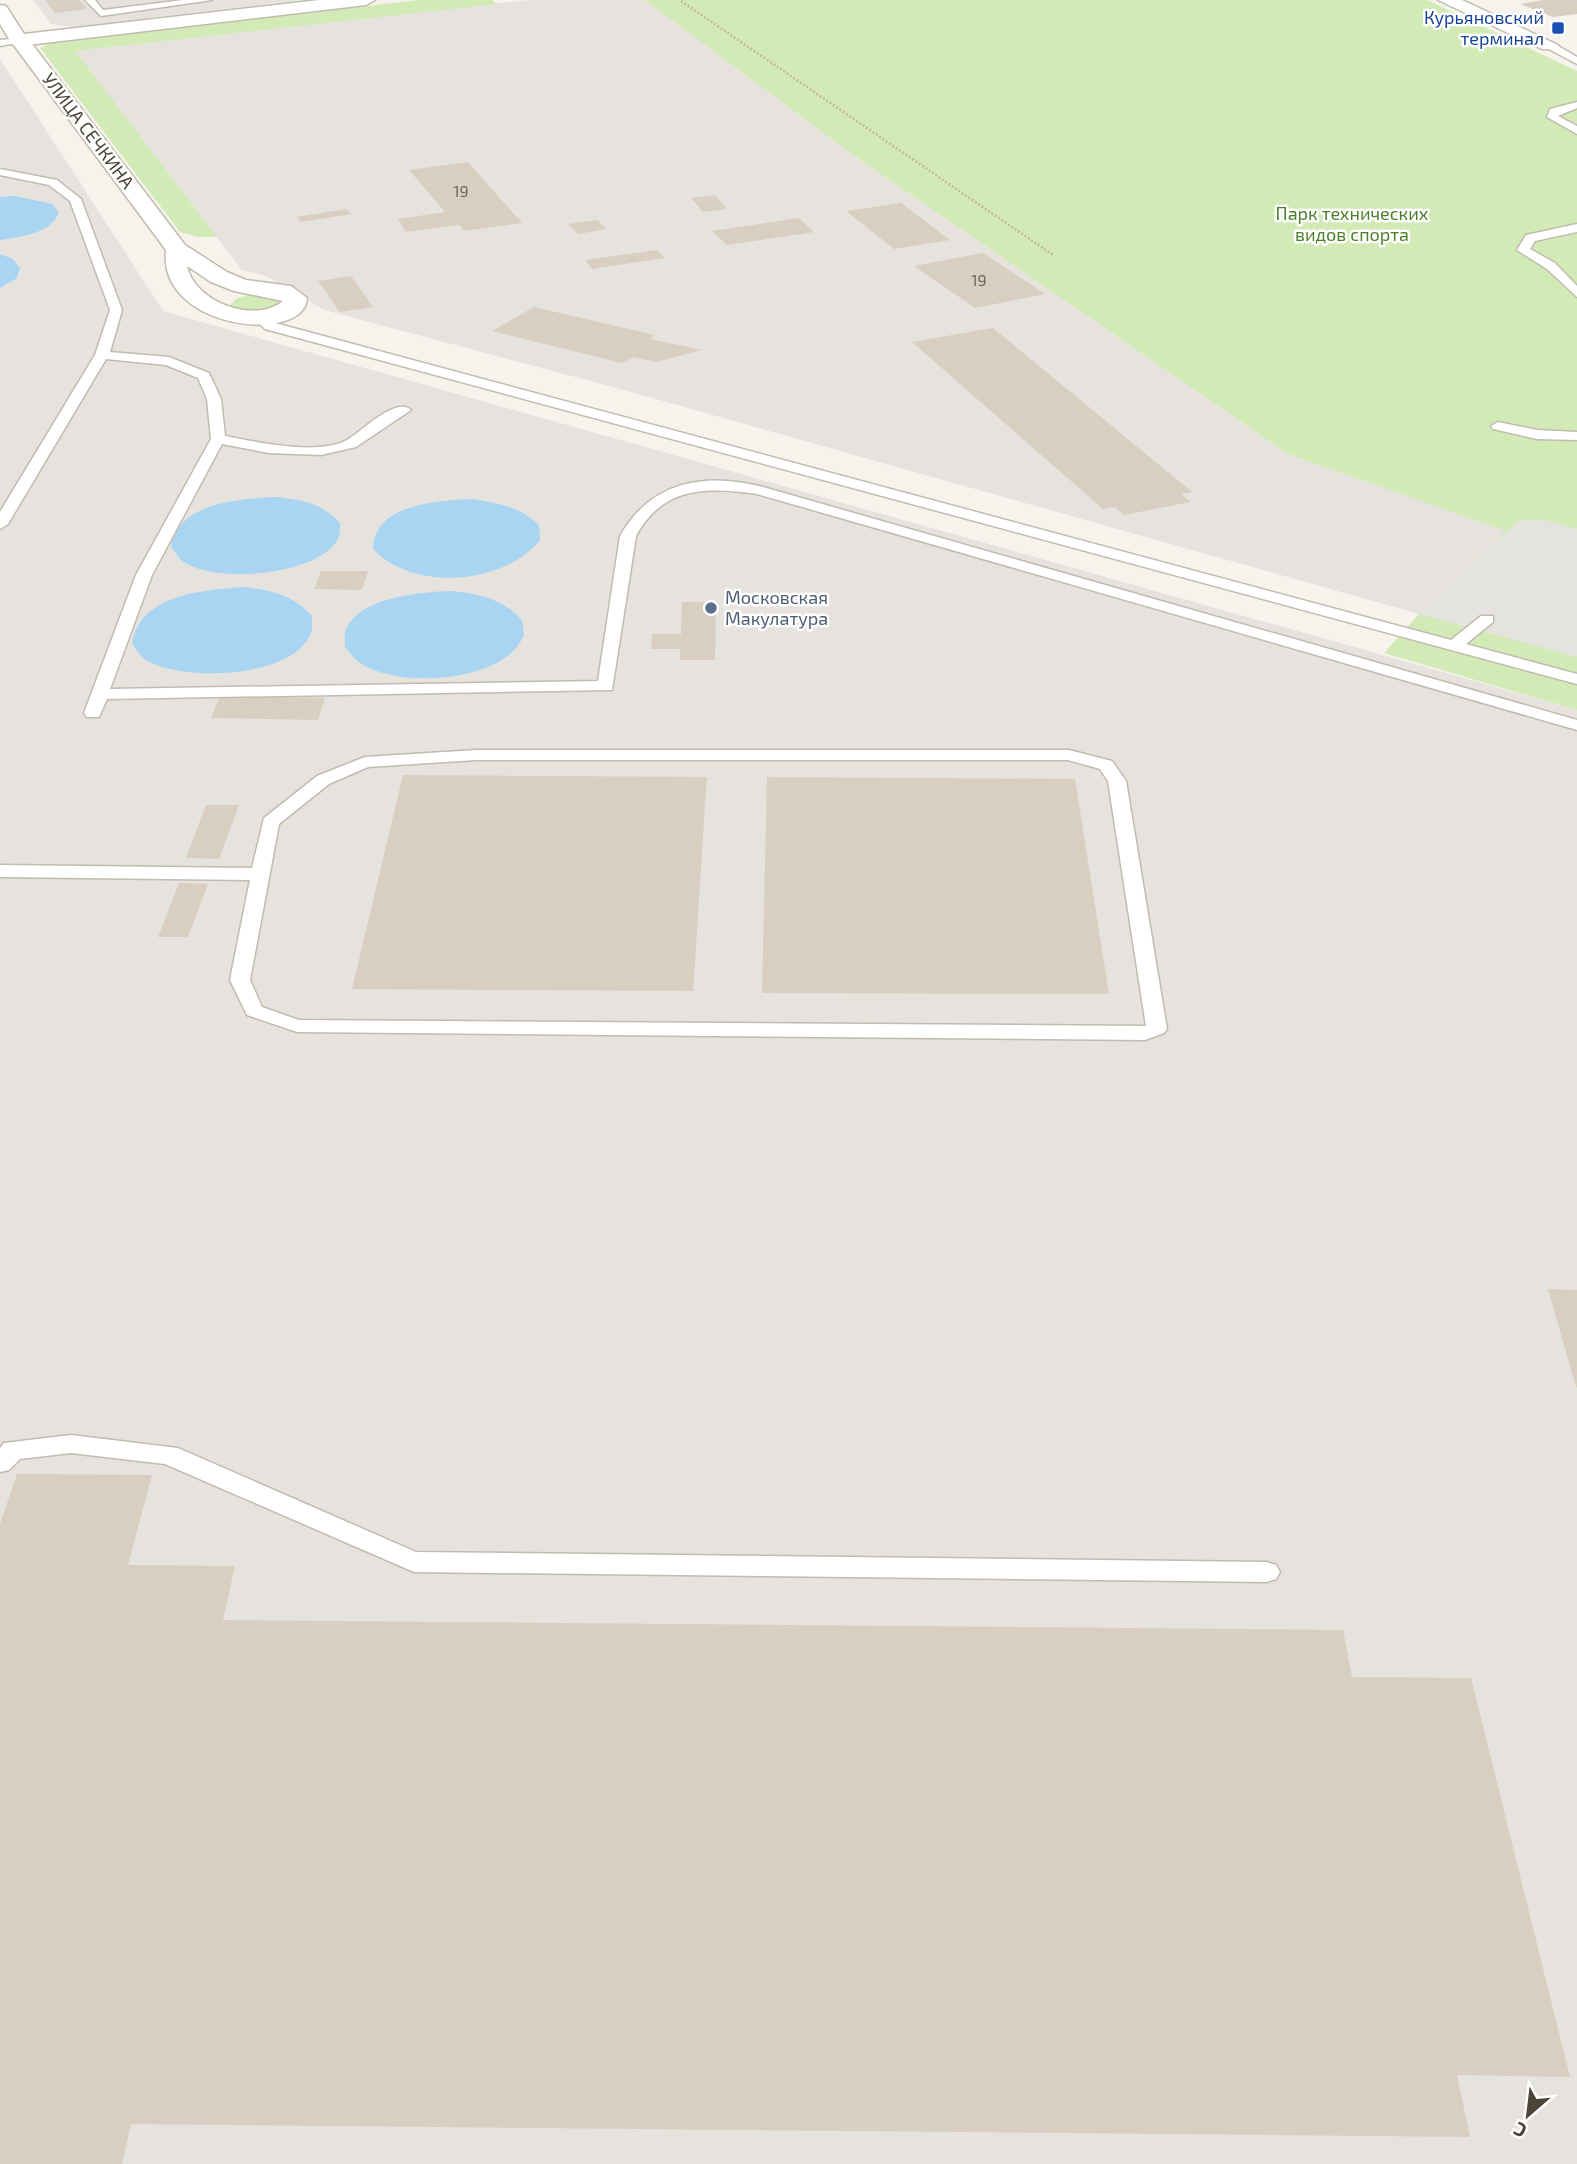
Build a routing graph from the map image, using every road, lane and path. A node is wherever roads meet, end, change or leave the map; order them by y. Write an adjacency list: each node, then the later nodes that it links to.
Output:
1 (90, 0): 2 (lane)
2 (207, 0)
3 (366, 0): 7 (street)
4 (1447, 0): 8 (street)
5 (681, 1): 15 (path)
6 (0, 10): 7 (street, УЛИЦА СЕЧКИНА)
7 (10, 42): 14 (street, УЛИЦА СЕЧКИНА)
8 (1549, 45): 9 (lane)
9 (1577, 61)
10 (1577, 105): 11 (lane)
11 (1577, 131)
12 (0, 172): 18 (lane)
13 (1577, 228): 16 (lane)
14 (177, 250): 17 (street, УЛИЦА СЕЧКИНА); 17 (street, УЛИЦА СЕЧКИНА)
15 (1053, 255)
16 (1577, 293)
17 (261, 318): 25 (lane)
18 (102, 355): 22 (lane); 23 (lane)
19 (404, 410): 22 (lane)
20 (1497, 426): 21 (lane)
21 (1577, 436)
22 (218, 439): 27 (lane)
23 (0, 524)
24 (1487, 619): 25 (lane)
25 (1455, 645): 26 (lane)
26 (1577, 680)
27 (101, 694): 28 (lane); 29 (lane)
28 (93, 713)
29 (1577, 725)
30 (0, 871): 31 (lane)
31 (260, 874): 31 (lane)
32 (0, 1463): 33 (lane)
33 (1267, 1572)

